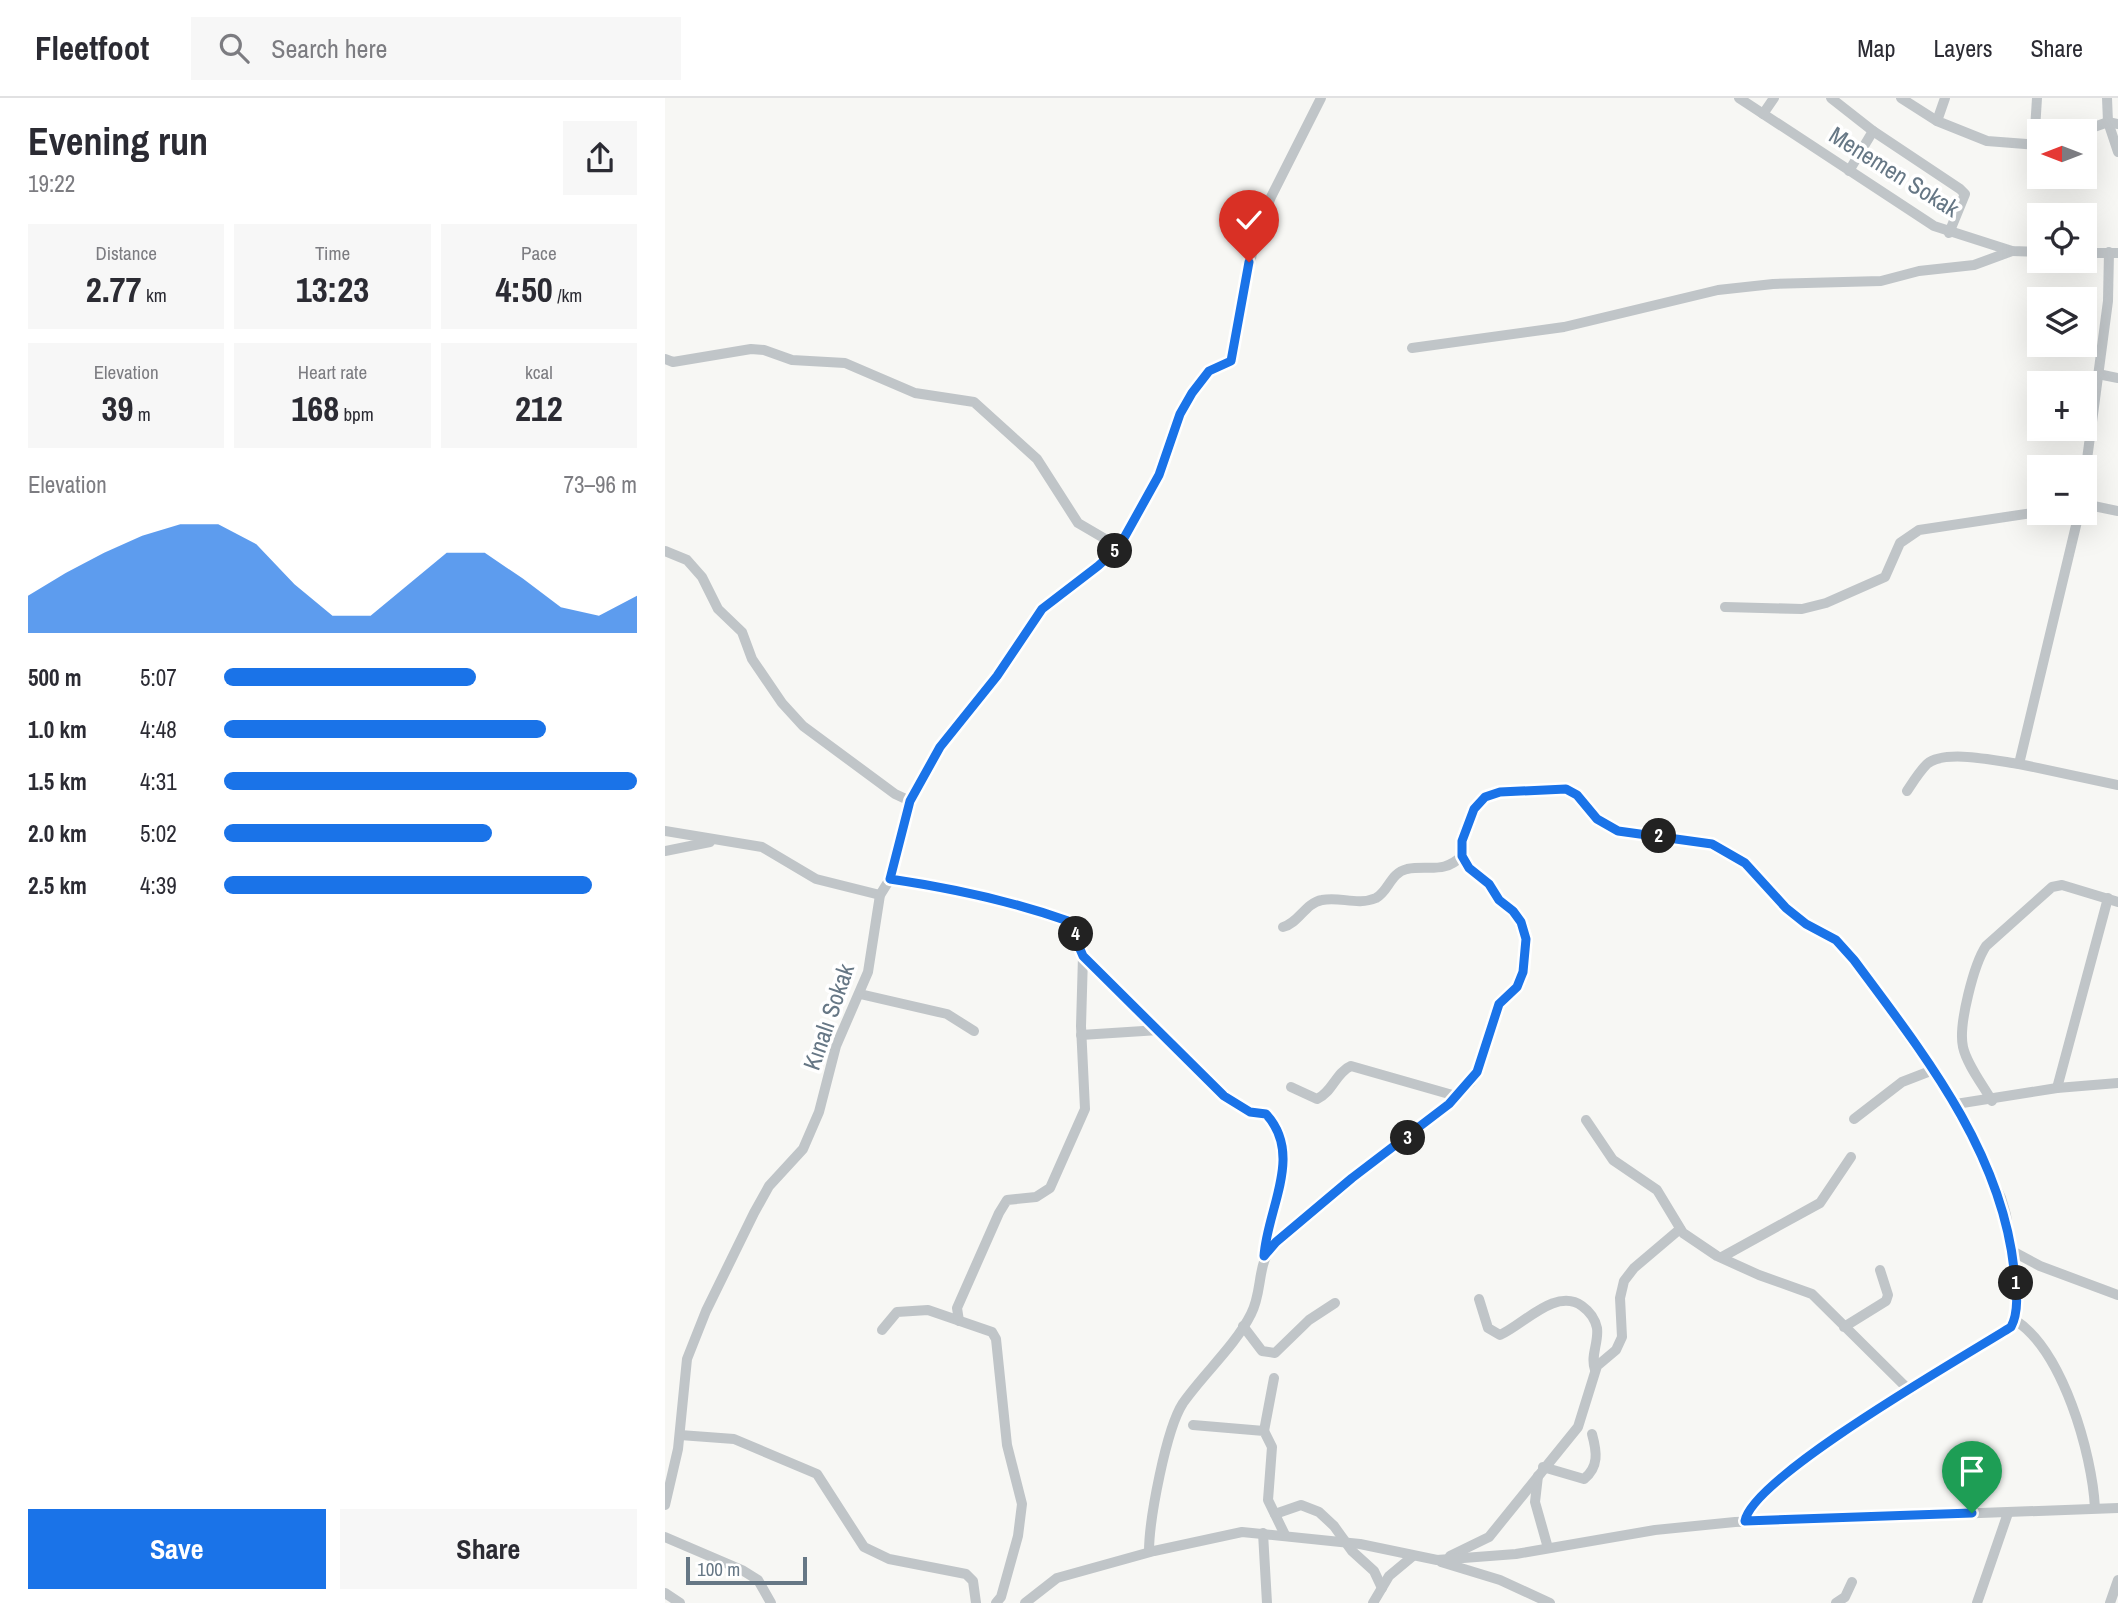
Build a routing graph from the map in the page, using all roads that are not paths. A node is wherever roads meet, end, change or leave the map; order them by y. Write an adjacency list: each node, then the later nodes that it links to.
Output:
1 (1321, 98): 31 (street, Kınalı Sokak)
2 (1739, 98): 9 (street, Menemen Sokak)
3 (1774, 98): 9 (street)
4 (1831, 98): 13 (street)
5 (1901, 98): 11 (street)
6 (1945, 98): 11 (street)
7 (2037, 98): 10 (street)
8 (2107, 98): 12 (street)
9 (1763, 114): 16 (street, Menemen Sokak)
10 (2037, 119)
11 (1937, 121): 14 (street)
12 (2113, 123): 15 (street)
13 (1873, 131): 16 (street); 17 (street)
14 (2027, 145)
15 (2118, 152)
16 (1849, 171): 17 (street, Menemen Sokak)
17 (1949, 233): 18 (street, Menemen Sokak)
18 (2012, 251): 19 (street, Menemen Sokak); 22 (street)
19 (2027, 252)
20 (2097, 254): 21 (street)
21 (2115, 255): 24 (street)
22 (1412, 348)
23 (665, 359): 31 (street)
24 (2098, 374): 25 (street); 26 (street)
25 (2118, 378)
26 (2088, 455)
27 (2097, 507): 28 (street)
28 (2118, 511)
29 (2027, 515): 33 (street)
30 (2075, 525): 34 (street)
31 (1119, 547): 37 (street, Kınalı Sokak)
32 (665, 551): 37 (street)
33 (1725, 607)
34 (2019, 764): 35 (street); 36 (street)
35 (2118, 785)
36 (1907, 791)
37 (910, 801): 42 (street, Kınalı Sokak)
38 (665, 831): 39 (street)
39 (715, 839): 40 (street); 43 (street)
40 (665, 851)
41 (1462, 856): 45 (street); 51 (street); 55 (street)
42 (890, 879): 43 (street, Kınalı Sokak); 46 (street)
43 (880, 895): 47 (street, Kınalı Sokak)
44 (2113, 900): 54 (street); 56 (street)
45 (1283, 927)
46 (1083, 956): 48 (street); 50 (street)
47 (860, 994): 49 (street); 80 (street, Kınalı Sokak)
48 (1159, 1030): 50 (street); 63 (street)
49 (974, 1031)
50 (1081, 1035): 70 (street)
51 (1933, 1070): 57 (street); 58 (street)
52 (2118, 1083): 54 (street)
53 (1291, 1087): 55 (street)
54 (2057, 1088): 56 (street)
55 (1456, 1097): 63 (street)
56 (1991, 1101): 57 (street)
57 (1956, 1104): 62 (street)
58 (1854, 1119)
59 (1586, 1120): 61 (street)
60 (1851, 1157): 64 (street)
61 (1680, 1229): 64 (street); 74 (street)
62 (2012, 1251): 66 (street); 69 (street)
63 (1264, 1256): 71 (street)
64 (1722, 1258): 72 (street)
65 (1880, 1269): 72 (street)
66 (2118, 1295)
67 (1479, 1299): 74 (street)
68 (1335, 1303): 71 (street)
69 (2015, 1320): 76 (street); 85 (street)
70 (959, 1321): 73 (street); 106 (street)
71 (1243, 1326): 95 (street)
72 (1844, 1327): 76 (street)
73 (883, 1330)
74 (1595, 1370): 83 (street)
75 (1273, 1378): 78 (street)
76 (1910, 1391): 89 (street)
77 (1193, 1425): 78 (street)
78 (1264, 1431): 88 (street)
79 (1592, 1434): 83 (street)
80 (680, 1435): 82 (street, Kınalı Sokak); 105 (street)
81 (665, 1442): 82 (street)
82 (678, 1449): 84 (street, Kınalı Sokak)
83 (1540, 1470): 94 (street); 97 (street)
84 (665, 1505)
85 (2095, 1508): 86 (street); 87 (street)
86 (2118, 1508)
87 (2008, 1513): 89 (street); 111 (street)
88 (1275, 1514): 91 (street); 93 (street)
89 (1745, 1521): 94 (street)
90 (1263, 1532): 91 (street); 95 (street); 107 (street)
91 (1285, 1535): 93 (street)
92 (665, 1537): 104 (street)
93 (1346, 1544): 96 (street); 100 (street)
94 (1548, 1548): 97 (street)
95 (1149, 1552): 102 (street)
96 (1413, 1556): 97 (street); 100 (street)
97 (1437, 1560): 109 (street)
98 (2118, 1580): 112 (street)
99 (1852, 1582): 110 (street)
100 (1382, 1588): 108 (street)
101 (665, 1593): 103 (street)
102 (1032, 1601)
103 (680, 1603)
104 (771, 1603)
105 (977, 1603)
106 (996, 1603)
107 (1267, 1603)
108 (1373, 1603)
109 (1550, 1603)
110 (1836, 1603)
111 (1977, 1603)
112 (2110, 1603)

